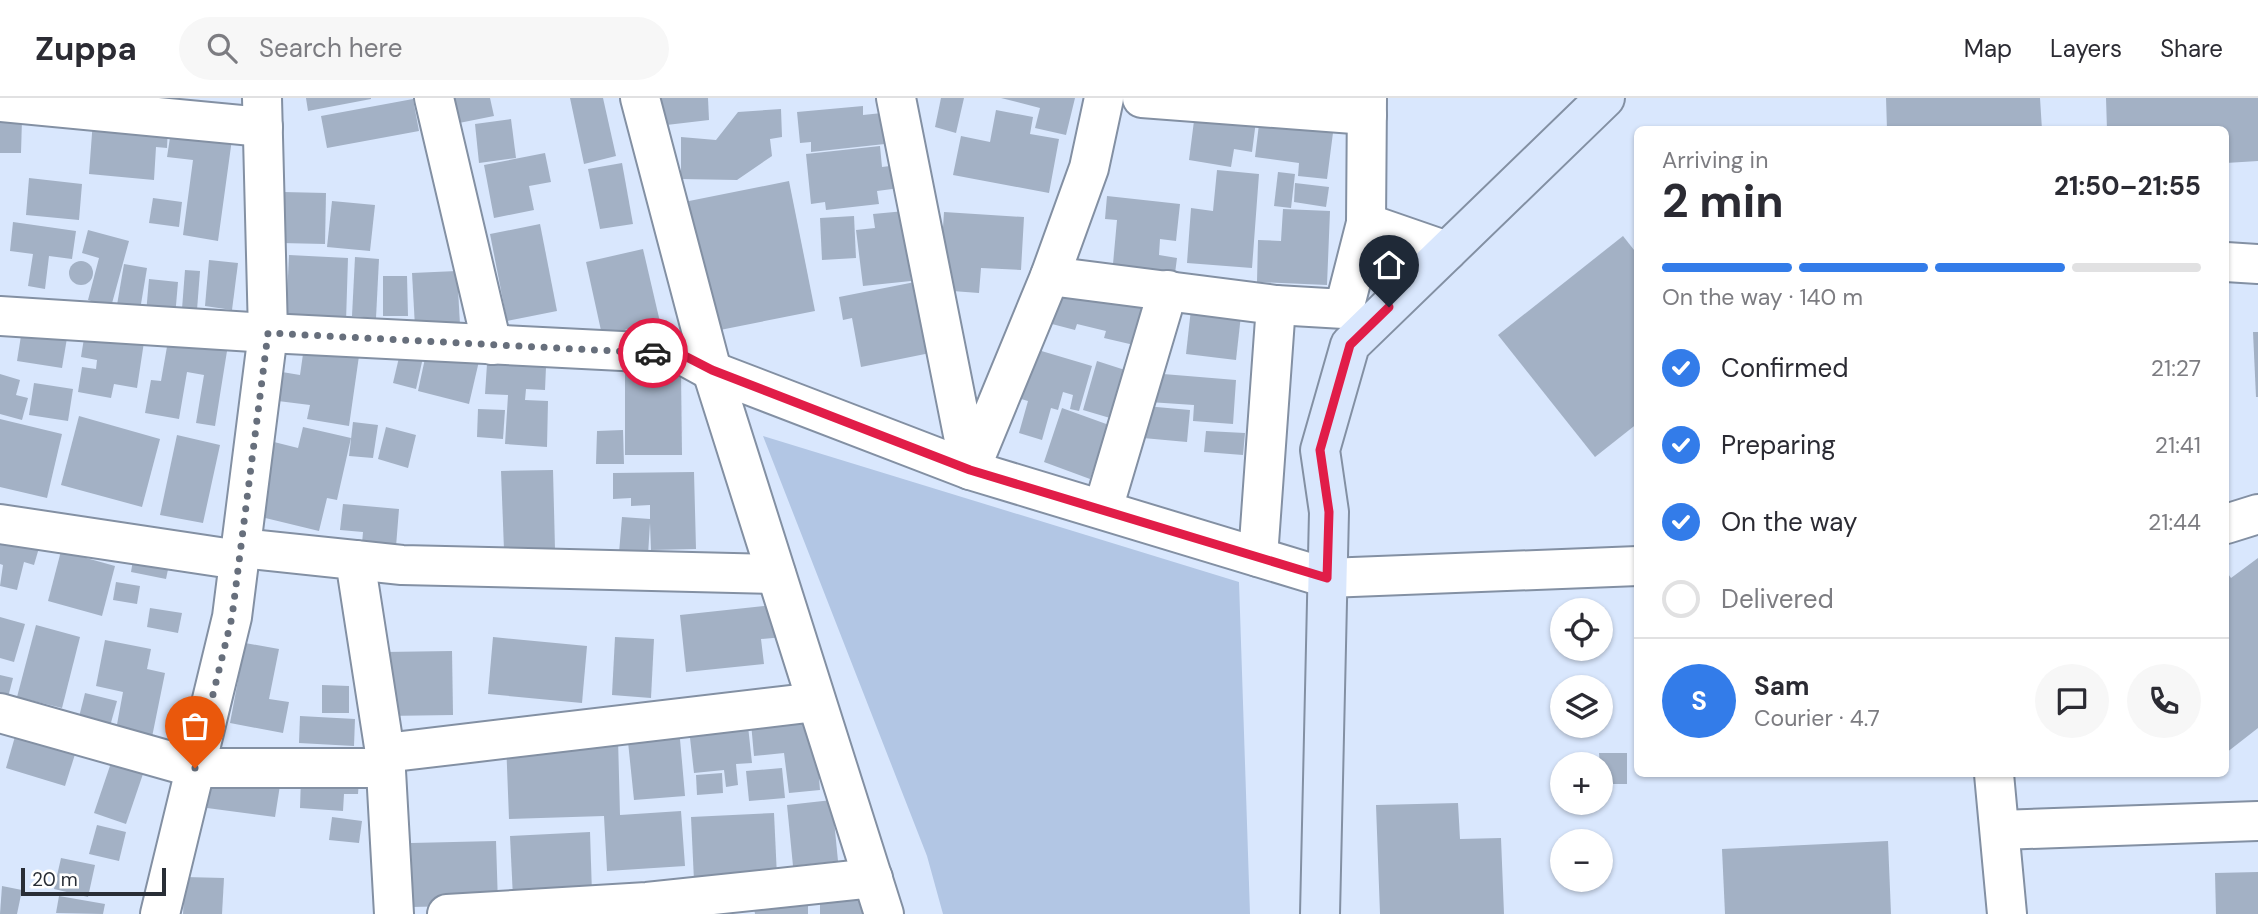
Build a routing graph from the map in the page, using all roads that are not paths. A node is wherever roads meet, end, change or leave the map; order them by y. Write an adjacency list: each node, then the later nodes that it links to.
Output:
1 (434, 98): 19 (street)
2 (640, 98): 20 (street)
3 (896, 98): 21 (street)
4 (1104, 98): 14 (street)
5 (1143, 98): 8 (street)
6 (1605, 98): 11 (street)
7 (0, 102): 9 (street)
8 (1367, 106): 10 (street)
9 (262, 112): 18 (street)
10 (1366, 223): 11 (street); 16 (street)
11 (1447, 251): 31 (street)
12 (2229, 262): 13 (street)
13 (2258, 264)
14 (1050, 276): 15 (street); 21 (street)
15 (1168, 290): 16 (street); 22 (street)
16 (1276, 305): 27 (street)
17 (0, 316): 18 (street)
18 (268, 333): 19 (street); 26 (street)
19 (492, 345): 20 (street)
20 (712, 370): 21 (street); 30 (street)
21 (970, 470): 22 (street)
22 (1103, 509): 27 (street)
23 (2258, 514): 24 (street)
24 (2229, 523)
25 (0, 524): 26 (street)
26 (240, 554): 28 (street); 35 (street)
27 (1258, 557): 31 (street)
28 (355, 560): 30 (street); 34 (street)
29 (1634, 566): 31 (street)
30 (776, 574): 32 (street)
31 (1327, 578): 45 (street)
32 (816, 702): 34 (street); 39 (street)
33 (0, 713): 35 (street)
34 (385, 761): 35 (street); 42 (street)
35 (195, 768): 41 (street)
36 (1994, 777): 38 (street)
37 (2258, 821): 38 (street)
38 (2000, 830): 46 (street)
39 (873, 878): 40 (street); 44 (street)
40 (648, 908): 43 (street)
41 (160, 914)
42 (394, 914)
43 (447, 914)
44 (884, 914)
45 (1320, 914)
46 (2007, 914)

